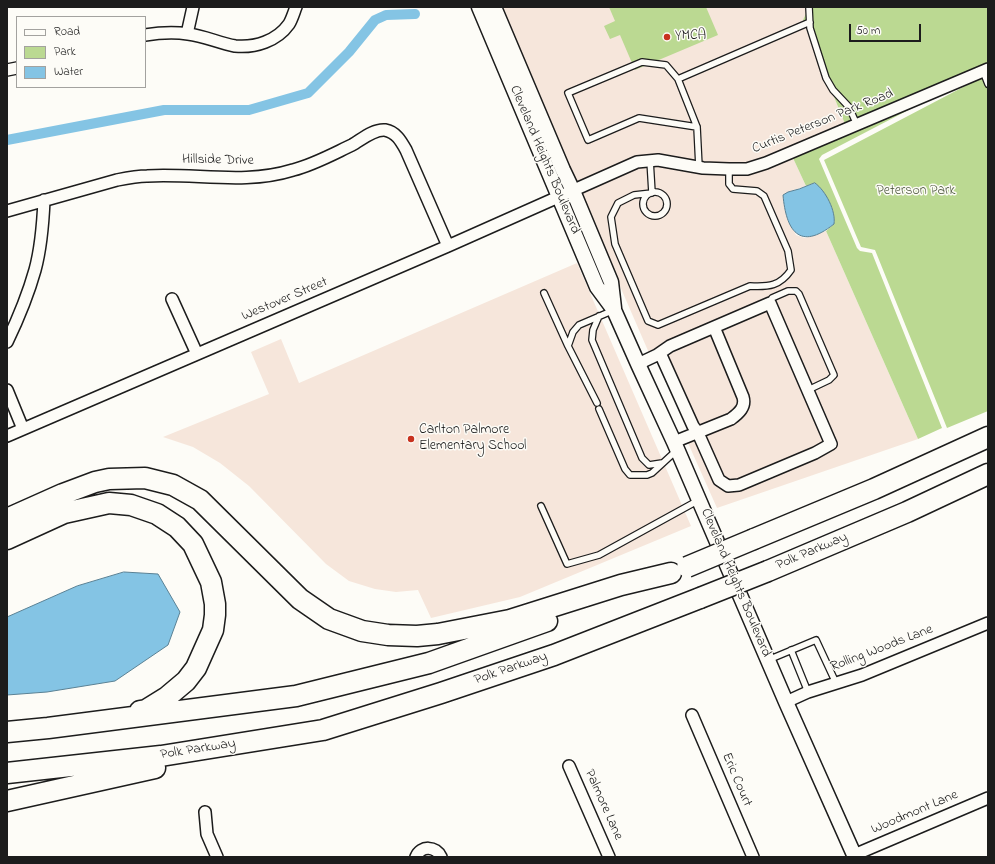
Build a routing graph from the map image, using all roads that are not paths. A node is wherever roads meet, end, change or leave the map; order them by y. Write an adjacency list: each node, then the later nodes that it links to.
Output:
1 (193, 7): 7 (street)
2 (296, 7): 7 (street)
3 (479, 7): 19 (street, Cleveland Heights Boulevard)
4 (494, 7): 17 (street, Cleveland Heights Boulevard)
5 (809, 7): 6 (lane)
6 (810, 22): 10 (lane); 12 (lane)
7 (187, 34): 8 (street)
8 (146, 35)
9 (985, 70): 11 (lane); 12 (street, Curtis Peterson Park Road)
10 (678, 80): 13 (lane); 13 (lane)
11 (988, 84)
12 (857, 125): 16 (street, Curtis Peterson Park Road)
13 (697, 127): 15 (lane)
14 (650, 160): 15 (street, Curtis Peterson Park Road); 17 (street, Curtis Peterson Park Road); 18 (lane)
15 (699, 167): 16 (street, Curtis Peterson Park Road)
16 (729, 169): 18 (lane)
17 (573, 191): 19 (street, Westover Street); 26 (street, Cleveland Heights Boulevard)
18 (652, 193): 18 (lane)
19 (560, 197): 22 (street, Westover Street); 26 (street, Cleveland Heights Boulevard)
20 (44, 200): 21 (street, Hillside Drive); 22 (street, Hillside Drive); 29 (street)
21 (7, 210)
22 (448, 246): 32 (street, Westover Street)
23 (544, 293): 30 (lane)
24 (172, 299): 32 (street)
25 (770, 303): 28 (street); 35 (street); 35 (lane)
26 (614, 310): 27 (lane); 33 (street, Cleveland Heights Boulevard)
27 (599, 316): 30 (lane); 41 (lane)
28 (714, 327): 31 (street); 37 (street)
29 (7, 342)
30 (568, 346): 41 (lane)
31 (660, 353): 33 (street); 37 (street)
32 (197, 354): 36 (street, Westover Street)
33 (638, 364): 40 (street, Cleveland Heights Boulevard)
34 (7, 390): 36 (street)
35 (808, 390): 37 (street)
36 (23, 429): 38 (street, Westover Street)
37 (698, 433): 40 (street)
38 (7, 436)
39 (988, 437): 47 (highway, bridge)
40 (676, 446): 41 (lane); 43 (street, Cleveland Heights Boulevard)
41 (662, 463)
42 (988, 474): 56 (highway, Polk Parkway, bridge)
43 (700, 500): 44 (lane); 50 (street, Cleveland Heights Boulevard)
44 (541, 506)
45 (7, 519): 47 (highway)
46 (7, 539): 55 (highway)
47 (679, 570): 55 (highway)
48 (988, 623): 51 (street, Rolling Woods Lane)
49 (791, 650): 50 (lane); 51 (lane); 52 (lane)
50 (768, 660): 53 (street, Cleveland Heights Boulevard)
51 (836, 683): 52 (street, Rolling Woods Lane)
52 (808, 692): 53 (street, Rolling Woods Lane)
53 (786, 702): 63 (street, Cleveland Heights Boulevard)
54 (692, 715): 68 (street, Eric Court)
55 (48, 728): 57 (highway)
56 (323, 730): 59 (highway, Polk Parkway); 61 (highway)
57 (7, 732)
58 (569, 766): 67 (street, Palmore Lane)
59 (7, 773)
60 (988, 798): 63 (street, Woodmont Lane)
61 (7, 801)
62 (205, 812): 64 (street)
63 (854, 856)
64 (217, 857)
65 (416, 857): 66 (street)
66 (441, 857)
67 (609, 857)
68 (753, 857)

